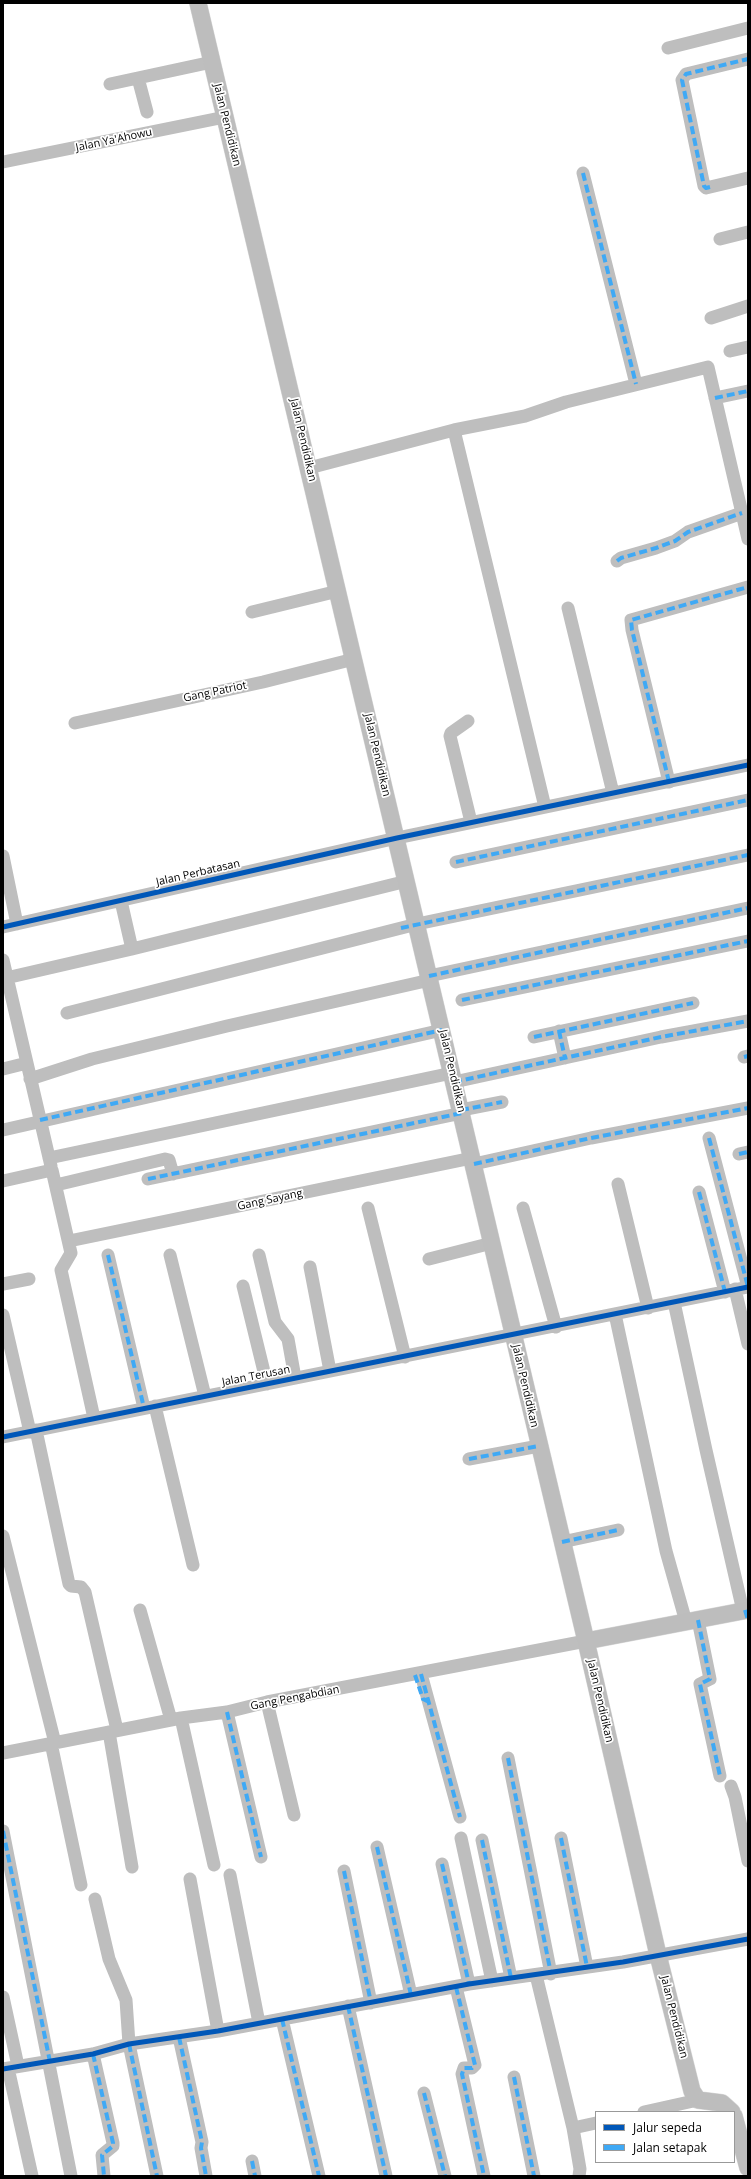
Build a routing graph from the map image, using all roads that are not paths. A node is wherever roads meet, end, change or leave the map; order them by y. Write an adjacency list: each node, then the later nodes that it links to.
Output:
1 (198, 3): 5 (main road, Jalan Pendidikan)
2 (748, 28): 3 (street)
3 (668, 48)
4 (748, 59): 12 (street)
5 (212, 62): 6 (street); 9 (main road, Jalan Pendidikan)
6 (138, 78): 7 (street); 8 (street)
7 (110, 84)
8 (147, 112)
9 (225, 117): 10 (street, Jalan Ya'Ahowu); 23 (main road, Jalan Pendidikan)
10 (3, 162)
11 (583, 173): 19 (street)
12 (748, 178)
13 (748, 232): 14 (street)
14 (720, 239)
15 (748, 306): 16 (street)
16 (711, 318)
17 (748, 347): 18 (street)
18 (730, 351)
19 (636, 384): 21 (street); 22 (street)
20 (748, 391): 21 (street)
21 (715, 398): 24 (street)
22 (454, 430): 23 (street); 38 (street)
23 (309, 468): 28 (main road, Jalan Pendidikan)
24 (742, 513): 25 (street); 26 (street)
25 (748, 539)
26 (616, 561)
27 (748, 587): 35 (street)
28 (338, 592): 30 (street); 31 (main road, Jalan Pendidikan)
29 (568, 608): 36 (street)
30 (252, 612)
31 (354, 659): 33 (street, Gang Patriot); 40 (main road, Jalan Pendidikan)
32 (468, 721): 39 (street)
33 (74, 723)
34 (748, 765): 35 (street, Jalan Perbatasan)
35 (669, 782): 36 (street, Jalan Perbatasan)
36 (613, 793): 38 (street, Jalan Perbatasan)
37 (748, 800): 43 (street)
38 (545, 807): 39 (street, Jalan Perbatasan)
39 (471, 822): 40 (street, Jalan Perbatasan)
40 (397, 838): 44 (main road, Jalan Pendidikan); 45 (street, Jalan Perbatasan)
41 (748, 855): 48 (street)
42 (3, 856): 47 (street)
43 (456, 862)
44 (407, 881): 48 (main road, Jalan Pendidikan); 51 (street)
45 (120, 900): 47 (street, Jalan Perbatasan); 51 (street)
46 (748, 908): 54 (street)
47 (18, 924): 49 (street, Jalan Perbatasan)
48 (417, 924): 54 (main road, Jalan Pendidikan); 57 (street)
49 (3, 927)
50 (748, 941): 55 (street)
51 (132, 949): 53 (street)
52 (3, 960): 53 (street)
53 (6, 978): 63 (street)
54 (430, 978): 59 (main road, Jalan Pendidikan); 66 (street)
55 (462, 1000)
56 (693, 1003): 60 (street)
57 (67, 1012)
58 (748, 1021): 62 (street)
59 (442, 1030): 65 (main road, Jalan Pendidikan); 70 (street)
60 (559, 1031): 61 (street); 62 (street)
61 (534, 1037)
62 (565, 1058): 65 (street)
63 (26, 1063): 64 (street); 66 (street)
64 (3, 1069)
65 (453, 1077): 69 (main road, Jalan Pendidikan); 74 (street)
66 (30, 1079): 70 (street)
67 (502, 1102): 69 (street)
68 (748, 1108): 73 (street, Gang Sayang)
69 (461, 1111): 73 (main road, Jalan Pendidikan); 75 (street)
70 (40, 1120): 71 (street); 74 (street)
71 (3, 1130)
72 (709, 1138): 93 (street)
73 (473, 1161): 83 (street, Gang Sayang); 84 (main road, Jalan Pendidikan)
74 (51, 1164): 77 (street); 79 (street)
75 (173, 1174): 76 (street); 79 (street)
76 (148, 1179)
77 (3, 1181)
78 (618, 1184): 96 (street)
79 (56, 1185): 83 (street)
80 (699, 1192): 94 (street)
81 (368, 1208): 102 (street)
82 (523, 1208): 99 (street)
83 (68, 1241): 108 (street)
84 (492, 1243): 88 (street); 100 (main road, Jalan Pendidikan)
85 (108, 1255): 107 (street)
86 (170, 1255): 106 (street)
87 (259, 1255): 104 (street)
88 (429, 1259)
89 (310, 1267): 103 (street)
90 (29, 1279): 91 (street)
91 (3, 1284)
92 (243, 1286): 105 (street)
93 (748, 1287): 94 (street, Jalan Terusan)
94 (730, 1291): 95 (street, Jalan Terusan); 101 (street)
95 (674, 1302): 96 (street, Jalan Terusan); 118 (street)
96 (648, 1308): 97 (street, Jalan Terusan)
97 (615, 1314): 99 (street, Jalan Terusan); 119 (street)
98 (3, 1315): 109 (street)
99 (556, 1326): 100 (street, Jalan Terusan)
100 (512, 1335): 102 (street, Jalan Terusan); 111 (main road, Jalan Pendidikan)
101 (748, 1344)
102 (405, 1357): 103 (street, Jalan Terusan)
103 (330, 1371): 104 (street, Jalan Terusan)
104 (295, 1378): 105 (street, Jalan Terusan)
105 (267, 1384): 106 (street, Jalan Terusan)
106 (205, 1396): 107 (street, Jalan Terusan)
107 (150, 1407): 108 (street, Jalan Terusan); 116 (street)
108 (94, 1418): 109 (street, Jalan Terusan)
109 (33, 1431): 110 (street, Jalan Terusan); 125 (street)
110 (3, 1437)
111 (539, 1446): 112 (street); 115 (main road, Jalan Pendidikan)
112 (469, 1459)
113 (618, 1530): 115 (street)
114 (3, 1536): 126 (street)
115 (562, 1542): 120 (main road, Jalan Pendidikan)
116 (193, 1565)
117 (140, 1610): 124 (street)
118 (746, 1613): 119 (main road)
119 (692, 1621): 120 (main road); 129 (street)
120 (586, 1641): 121 (street, Gang Pengabdian); 149 (main road, Jalan Pendidikan)
121 (418, 1674): 122 (street, Gang Pengabdian); 132 (street)
122 (267, 1702): 123 (street, Gang Pengabdian); 131 (street)
123 (227, 1712): 124 (street, Gang Pengabdian); 138 (street)
124 (176, 1719): 125 (street, Gang Pengabdian); 141 (street)
125 (113, 1731): 126 (street, Gang Pengabdian); 142 (street)
126 (53, 1743): 127 (street, Gang Pengabdian); 146 (street)
127 (3, 1753)
128 (508, 1758): 151 (street)
129 (720, 1776)
130 (731, 1786): 139 (street)
131 (294, 1815)
132 (460, 1817)
133 (3, 1832): 167 (street)
134 (461, 1838): 154 (street)
135 (561, 1838): 150 (street)
136 (482, 1840): 153 (street)
137 (376, 1847): 157 (street)
138 (261, 1857)
139 (748, 1861)
140 (442, 1864): 155 (street)
141 (214, 1865)
142 (132, 1867)
143 (344, 1871): 159 (street)
144 (230, 1875): 162 (street)
145 (190, 1879): 163 (street)
146 (81, 1885)
147 (95, 1899): 165 (street)
148 (748, 1939): 149 (street)
149 (658, 1955): 150 (street); 171 (main road, Jalan Pendidikan)
150 (587, 1968): 151 (street)
151 (551, 1974): 152 (street)
152 (536, 1975): 153 (street); 176 (street)
153 (511, 1978): 154 (street)
154 (492, 1981): 155 (street)
155 (469, 1984): 156 (street)
156 (456, 1987): 157 (street); 188 (street)
157 (411, 1995): 159 (street)
158 (3, 1997): 168 (street)
159 (371, 2003): 160 (street)
160 (348, 2006): 161 (street); 186 (street)
161 (282, 2019): 162 (street); 185 (street)
162 (259, 2023): 163 (street)
163 (218, 2031): 164 (street)
164 (179, 2037): 165 (street); 183 (street)
165 (129, 2044): 166 (street); 182 (street)
166 (93, 2054): 167 (street); 181 (street)
167 (50, 2062): 168 (street); 180 (street)
168 (10, 2068): 179 (street)
169 (514, 2077): 189 (street)
170 (424, 2093): 187 (street)
171 (698, 2100): 172 (street); 173 (main road)
172 (648, 2111)
173 (731, 2111)
174 (735, 2120): 178 (main road)
175 (595, 2122): 176 (street)
176 (573, 2128): 190 (street)
177 (252, 2161): 184 (street)
178 (748, 2168)
179 (32, 2176)
180 (71, 2176)
181 (104, 2176)
182 (157, 2176)
183 (206, 2176)
184 (255, 2176)
185 (319, 2176)
186 (386, 2176)
187 (445, 2176)
188 (484, 2176)
189 (534, 2176)
190 (579, 2176)

